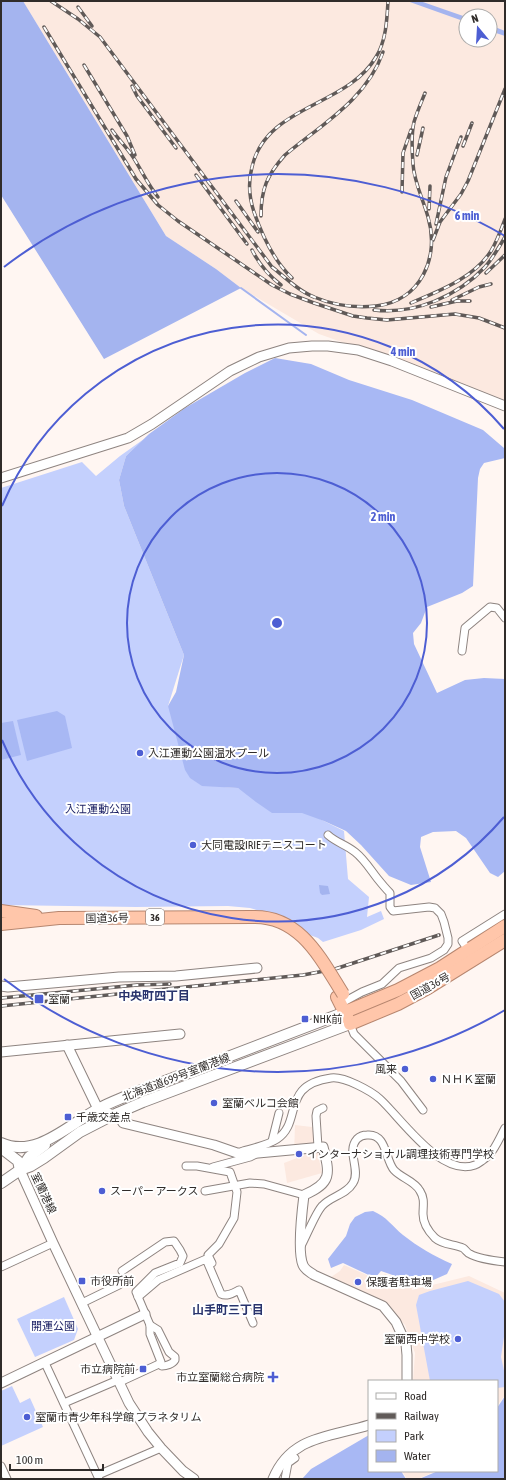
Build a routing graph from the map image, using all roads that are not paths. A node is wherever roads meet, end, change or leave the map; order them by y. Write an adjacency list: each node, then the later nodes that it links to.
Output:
1 (505, 406): 2 (street)
2 (1, 478)
3 (505, 618): 4 (street)
4 (462, 651)
5 (328, 835): 15 (street)
6 (1, 911): 8 (highway, 国道36号 / 36)
7 (505, 914): 12 (street)
8 (59, 918): 9 (highway, 国道36号 / 36); 15 (highway, 国道36号 / 36, bridge)
9 (1, 924)
10 (505, 926): 12 (highway, 国道36号)
11 (505, 940): 16 (highway, 国道36号)
12 (468, 950): 15 (highway, 国道36号)
13 (257, 968): 14 (street)
14 (1, 986)
15 (344, 1003): 16 (highway); 20 (main road, 北海道道699号室蘭港線)
16 (350, 1024): 21 (street); 24 (main road, 北海道道699号室蘭港線)
17 (180, 1034): 18 (street)
18 (67, 1045): 19 (street); 20 (street)
19 (1, 1052)
20 (98, 1109): 24 (street); 26 (main road, 北海道道699号室蘭港線)
21 (423, 1110)
22 (322, 1111): 29 (street)
23 (279, 1112): 27 (street)
24 (115, 1114): 31 (street); 36 (main road, 北海道道699号室蘭港線)
25 (505, 1128): 27 (street)
26 (49, 1139): 28 (main road, 北海道道699号室蘭港線); 36 (main road, 北海道道699号室蘭港線)
27 (272, 1141): 31 (street)
28 (1, 1143)
29 (318, 1147): 32 (street); 40 (street)
30 (1, 1148): 36 (main road)
31 (241, 1152): 32 (street)
32 (258, 1153): 35 (street)
33 (1, 1156): 36 (main road)
34 (186, 1166): 35 (street)
35 (210, 1167): 38 (street)
36 (20, 1170): 37 (main road); 41 (street, 室蘭港線)
37 (1, 1183)
38 (235, 1185): 39 (street); 40 (street); 45 (street)
39 (205, 1191)
40 (304, 1195): 42 (street)
41 (53, 1243): 44 (street); 49 (street, 室蘭港線)
42 (301, 1246): 43 (street); 56 (street)
43 (505, 1262)
44 (1, 1267)
45 (210, 1268): 48 (street); 51 (street)
46 (122, 1271): 48 (street)
47 (119, 1284): 49 (street)
48 (138, 1297): 50 (street)
49 (82, 1303): 53 (street, 室蘭港線)
50 (145, 1314): 52 (street); 53 (street)
51 (253, 1323)
52 (150, 1325): 55 (street); 55 (street)
53 (98, 1337): 54 (street); 57 (street, 室蘭港線)
54 (45, 1363): 58 (street); 59 (street)
55 (159, 1364): 57 (street)
56 (407, 1380)
57 (119, 1381): 59 (street); 61 (street, 室蘭港線)
58 (1, 1383)
59 (64, 1404): 64 (street)
60 (368, 1425): 67 (street)
61 (161, 1448): 64 (street); 66 (street, 室蘭港線)
62 (295, 1458): 68 (street)
63 (1, 1466): 65 (street)
64 (98, 1477)
65 (7, 1479)
66 (194, 1479)
67 (274, 1479)
68 (285, 1479)

